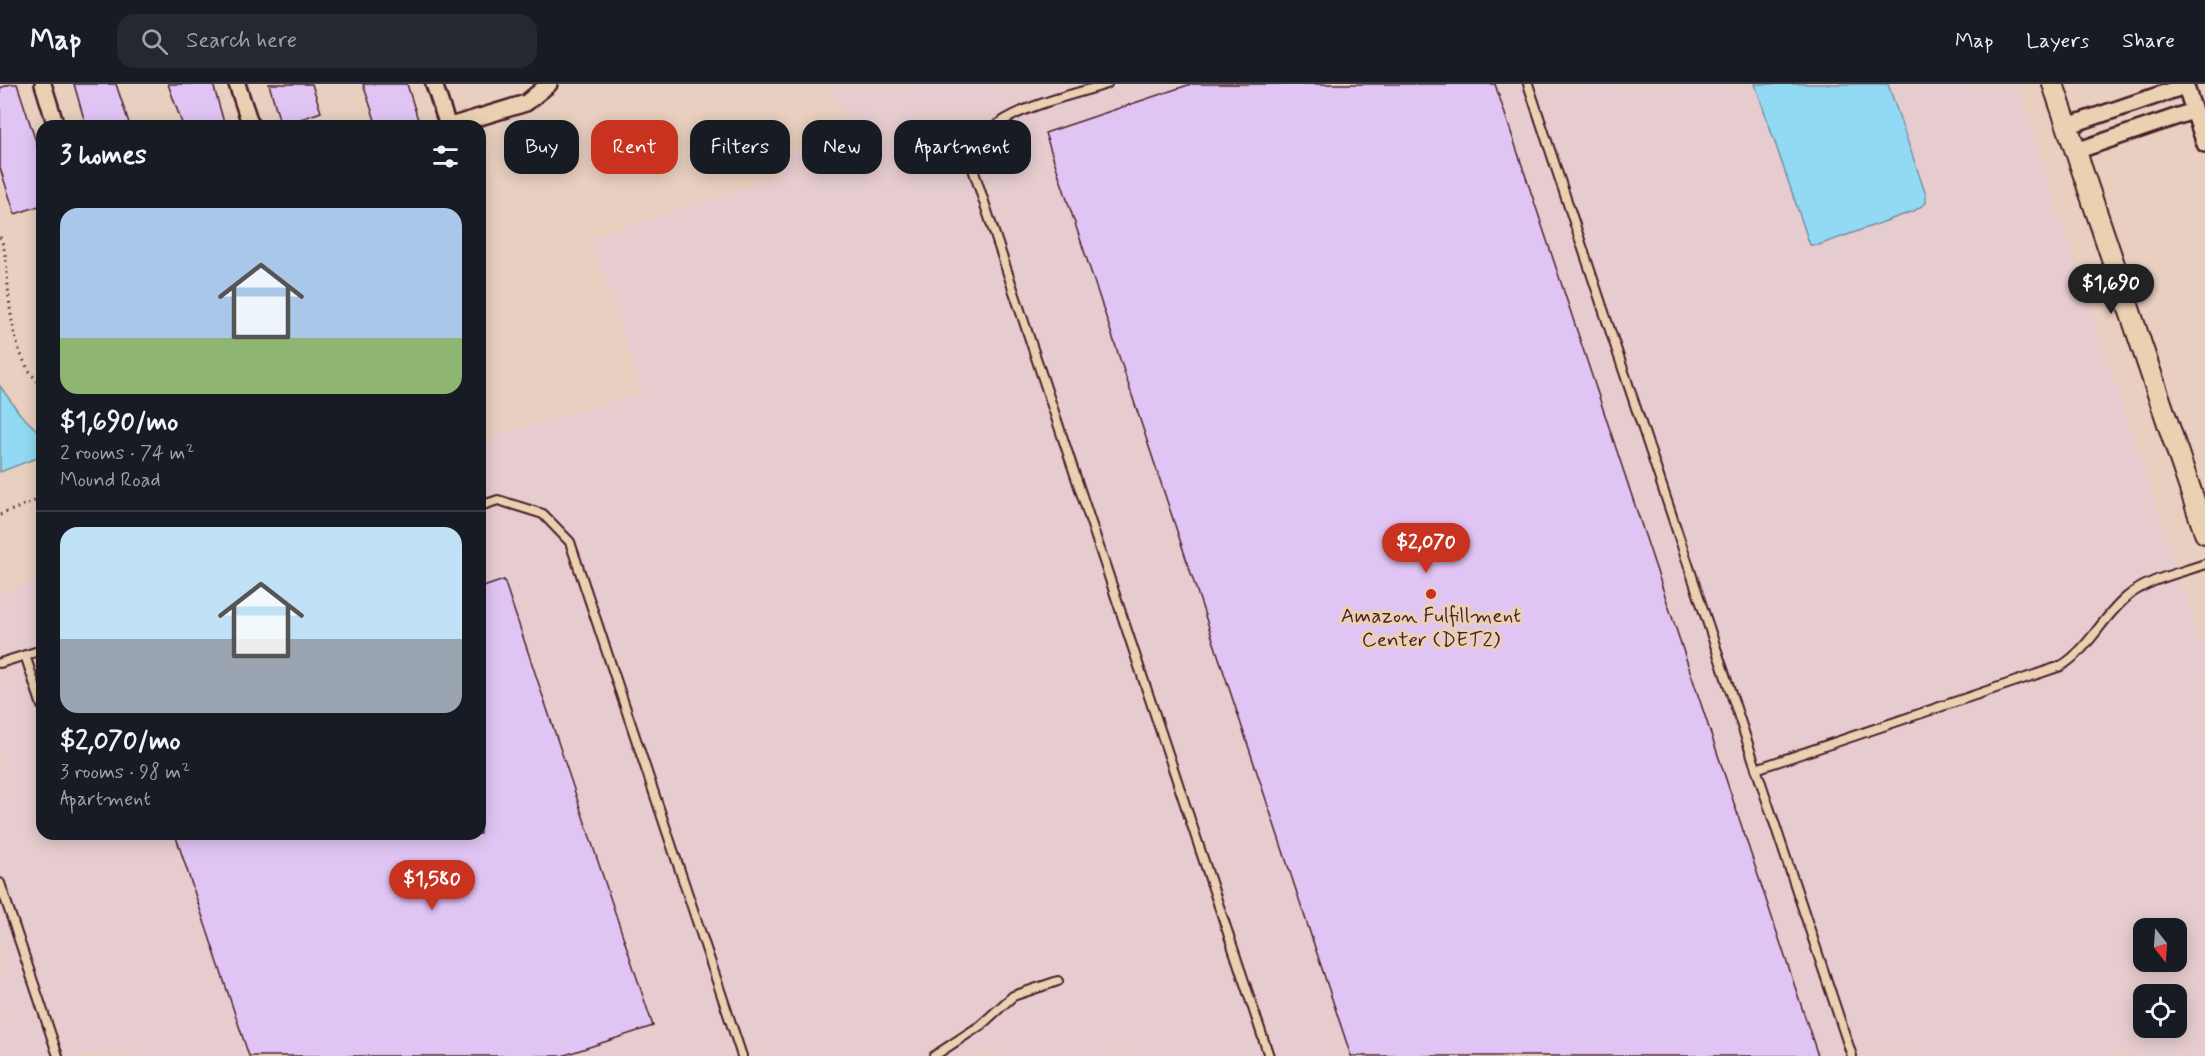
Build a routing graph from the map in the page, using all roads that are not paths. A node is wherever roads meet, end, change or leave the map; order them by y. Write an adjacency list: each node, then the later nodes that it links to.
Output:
1 (42, 84): 9 (street)
2 (237, 84): 10 (street)
3 (434, 84): 11 (street)
4 (549, 84): 12 (street)
5 (1107, 84): 29 (lane)
6 (1528, 84): 23 (lane)
7 (2053, 84): 13 (street)
8 (2188, 95): 13 (street); 14 (street); 15 (street)
9 (54, 120)
10 (249, 120)
11 (447, 120)
12 (468, 120)
13 (2067, 126): 15 (street)
14 (2205, 144)
15 (2076, 151): 17 (street)
16 (486, 504): 27 (lane)
17 (2205, 533)
18 (2205, 564): 23 (lane)
19 (36, 652): 20 (lane)
20 (25, 655): 21 (lane); 22 (lane)
21 (0, 663)
22 (36, 688)
23 (1756, 769): 30 (lane)
24 (0, 883): 26 (lane)
25 (1058, 981): 28 (lane)
26 (58, 1056)
27 (742, 1056)
28 (934, 1056)
29 (1269, 1056)
30 (1852, 1056)

